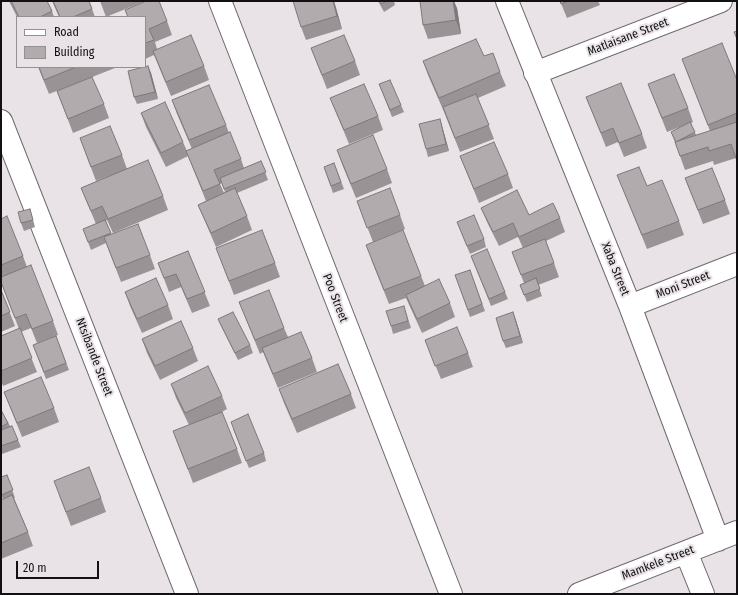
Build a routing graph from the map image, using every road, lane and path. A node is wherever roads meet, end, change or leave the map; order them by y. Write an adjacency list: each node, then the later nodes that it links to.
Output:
1 (220, 1): 11 (street, Poo Street)
2 (507, 1): 4 (street, Xaba Street)
3 (721, 1): 4 (street, Matlaisane Street)
4 (536, 73): 7 (street, Xaba Street)
5 (1, 121): 10 (street, Ntsibande Street)
6 (737, 264): 7 (street, Moni Street)
7 (630, 306): 8 (street, Xaba Street)
8 (727, 536): 9 (street, Mamkele Street)
9 (686, 552): 12 (street, Mamkele Street); 13 (street)
10 (187, 594)
11 (451, 594)
12 (580, 594)
13 (703, 594)

